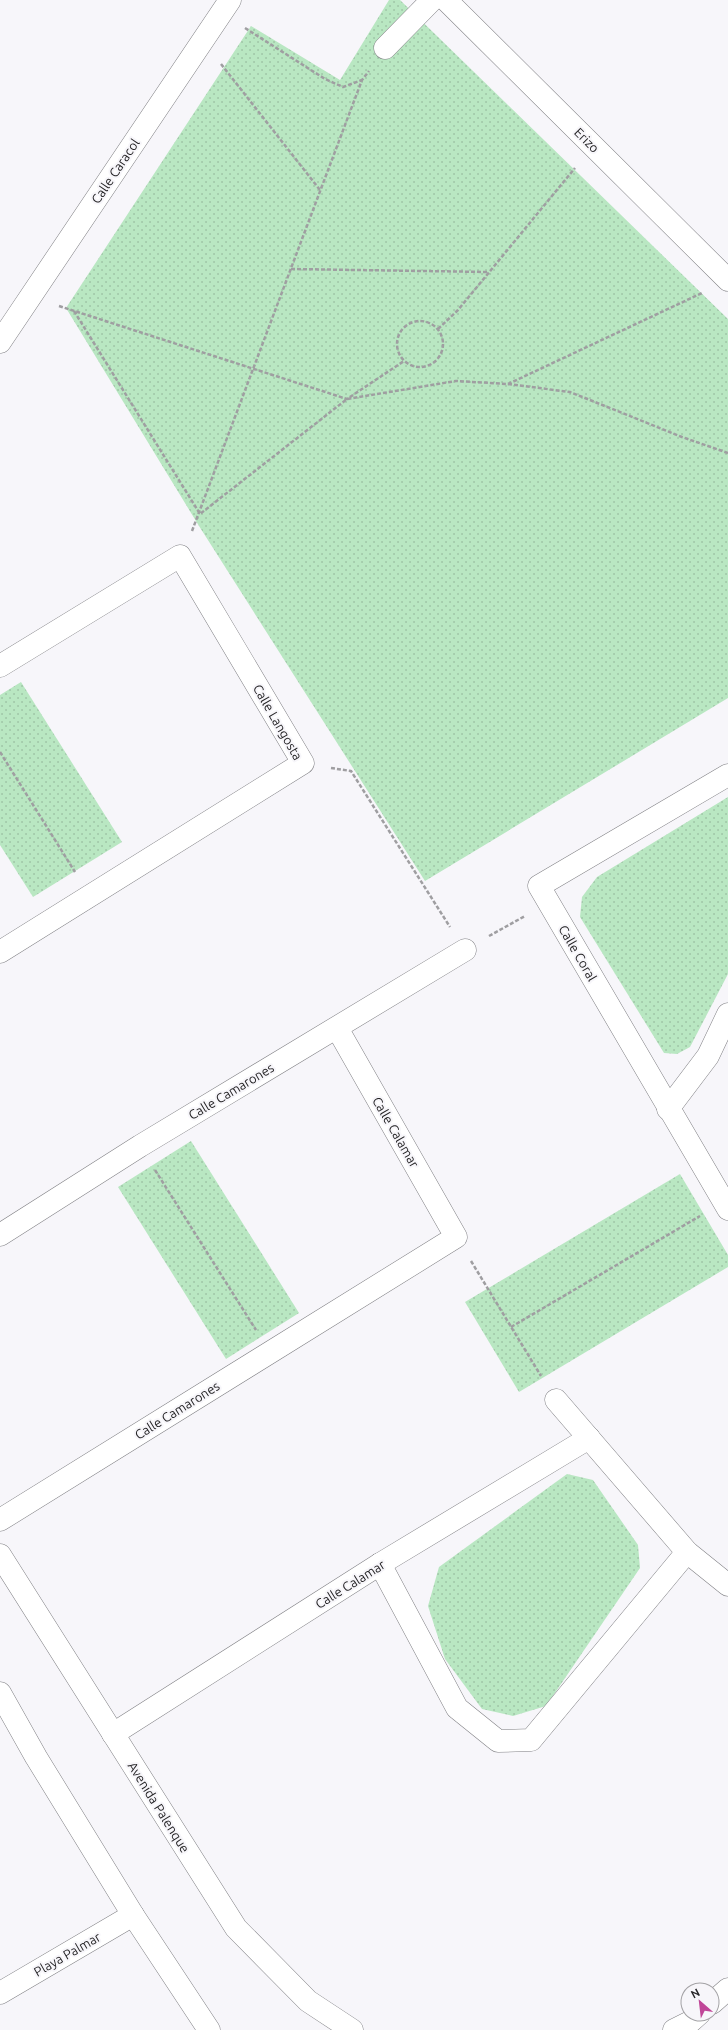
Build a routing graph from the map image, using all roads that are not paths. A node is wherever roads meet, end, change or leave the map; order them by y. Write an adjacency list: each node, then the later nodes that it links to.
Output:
1 (432, 0): 4 (street)
2 (446, 0): 5 (street, Erizo)
3 (225, 6): 6 (street, Calle Caracol)
4 (385, 48)
5 (728, 280)
6 (0, 342)
7 (0, 666): 10 (street, Calle Langosta)
8 (728, 775): 13 (street, Calle Coral)
9 (465, 950): 12 (street, Calle Camarones)
10 (0, 952)
11 (728, 1014): 13 (street)
12 (337, 1028): 15 (street, Calle Camarones); 16 (street, Calle Calamar)
13 (668, 1109): 14 (street, Calle Coral)
14 (726, 1206)
15 (0, 1235)
16 (456, 1237): 19 (street, Calle Camarones)
17 (556, 1400): 18 (street)
18 (589, 1438): 20 (street); 22 (street, Calle Calamar)
19 (0, 1520)
20 (687, 1552): 22 (street); 23 (street)
21 (0, 1555): 25 (street, Avenida Palenque)
22 (380, 1564): 25 (street, Calle Calamar)
23 (728, 1585)
24 (2, 1703): 26 (street)
25 (113, 1734): 32 (street, Avenida Palenque)
26 (133, 1915): 28 (street, Playa Palmar); 31 (street)
27 (728, 1989): 29 (street)
28 (0, 1993)
29 (720, 1996)
30 (690, 2022): 33 (street)
31 (209, 2030)
32 (352, 2030)
33 (674, 2030)

